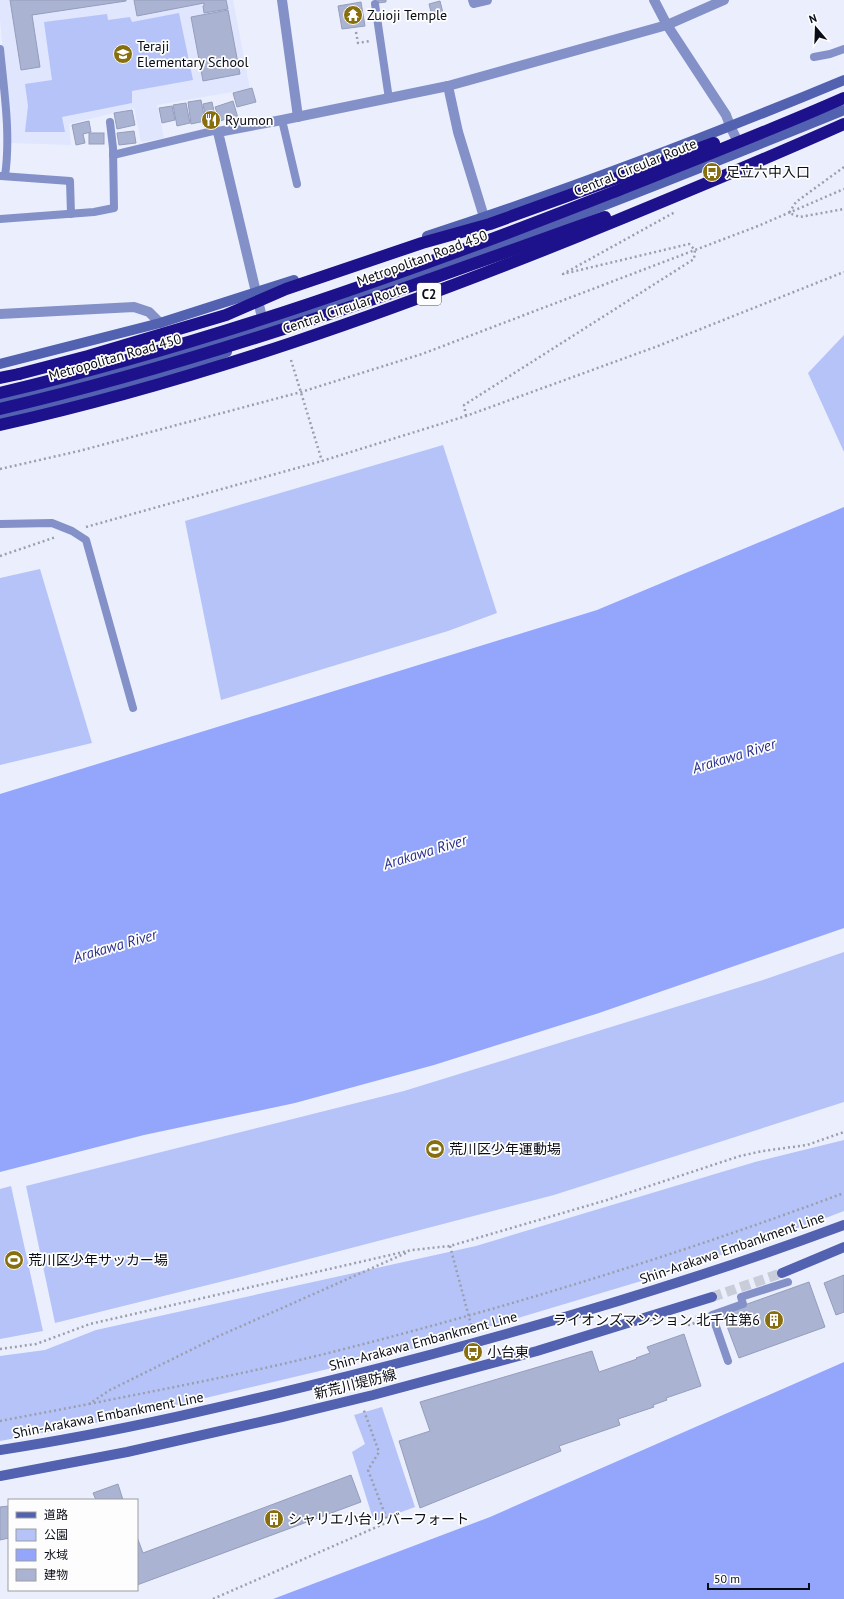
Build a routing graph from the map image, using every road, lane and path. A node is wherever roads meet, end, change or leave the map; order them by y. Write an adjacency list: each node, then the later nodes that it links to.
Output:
1 (282, 0): 19 (street)
2 (473, 0): 3 (street)
3 (487, 0)
4 (654, 0): 7 (street)
5 (724, 0): 7 (street)
6 (375, 4): 9 (lane)
7 (667, 25): 14 (street); 23 (street)
8 (356, 32): 9 (path)
9 (380, 39): 16 (lane)
10 (0, 49): 29 (lane)
11 (844, 49): 12 (lane)
12 (814, 57)
13 (844, 80): 23 (main road, Metropolitan Road 450)
14 (448, 86): 16 (street); 36 (street)
15 (844, 98): 17 (highway, Central Circular Route / C2, bridge)
16 (389, 99): 19 (street)
17 (830, 104): 46 (highway, bridge); 48 (highway, Central Circular Route / C2, bridge)
18 (844, 110): 25 (main road, Metropolitan Road 450)
19 (298, 117): 20 (street)
20 (282, 120): 24 (street); 30 (lane)
21 (110, 122): 26 (lane)
22 (844, 124): 28 (highway, Central Circular Route / C2)
23 (731, 128): 25 (street); 36 (main road, Metropolitan Road 450)
24 (218, 132): 26 (lane); 40 (street)
25 (743, 151): 43 (main road, Metropolitan Road 450)
26 (113, 156): 35 (lane)
27 (844, 167): 34 (path)
28 (738, 170): 50 (highway, bridge); 53 (highway, Central Circular Route / C2)
29 (2, 176): 35 (lane)
30 (297, 184)
31 (844, 189): 34 (path)
32 (844, 209): 34 (path)
33 (675, 212): 38 (path)
34 (789, 212): 38 (path)
35 (71, 214): 37 (lane)
36 (484, 217): 40 (main road, Metropolitan Road 450)
37 (0, 219)
38 (695, 250): 47 (path); 52 (path)
39 (844, 272): 52 (path)
40 (255, 294): 42 (main road, Metropolitan Road 450); 43 (street)
41 (0, 314): 42 (street)
42 (160, 323): 45 (main road, Metropolitan Road 450)
43 (264, 328): 49 (main road, Metropolitan Road 450); 51 (main road)
44 (291, 360): 47 (path)
45 (0, 364)
46 (0, 378)
47 (301, 392): 54 (path); 55 (path)
48 (0, 393)
49 (0, 402)
50 (0, 409)
51 (0, 416)
52 (466, 416): 54 (path)
53 (0, 425)
54 (322, 461): 57 (path)
55 (0, 469)
56 (0, 524): 57 (lane)
57 (72, 531): 58 (path); 59 (lane)
58 (0, 556)
59 (133, 708)
60 (844, 1132): 63 (path)
61 (844, 1193): 70 (path)
62 (844, 1225): 78 (main road, Shin-Arakawa Embankment Line)
63 (450, 1246): 65 (path); 70 (path)
64 (844, 1247): 66 (main road)
65 (412, 1250): 73 (path); 76 (path)
66 (782, 1273)
67 (788, 1282): 71 (lane)
68 (712, 1297): 75 (main road, 新荒川堤防線)
69 (704, 1314): 71 (path)
70 (468, 1316): 72 (path); 76 (path)
71 (713, 1317): 74 (lane)
72 (473, 1333)
73 (0, 1349)
74 (728, 1361)
75 (359, 1398): 79 (main road, 新荒川堤防線); 80 (path)
76 (89, 1404): 77 (path)
77 (0, 1421)
78 (0, 1450)
79 (0, 1476)
80 (213, 1599)

